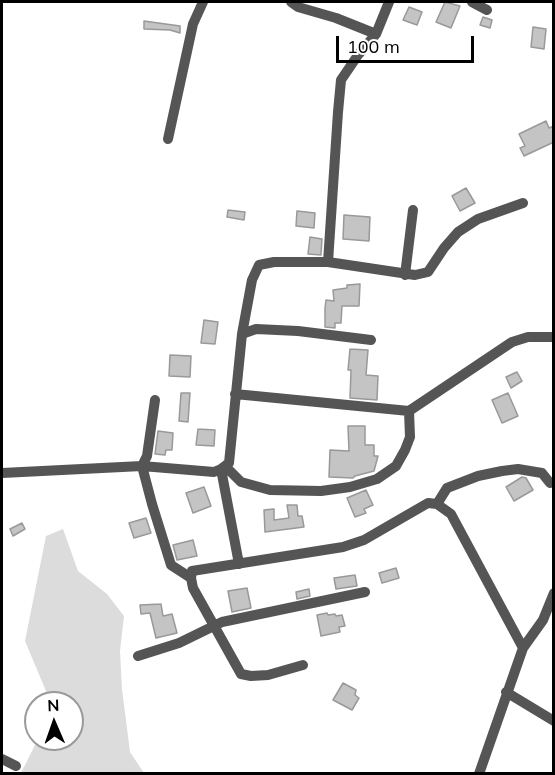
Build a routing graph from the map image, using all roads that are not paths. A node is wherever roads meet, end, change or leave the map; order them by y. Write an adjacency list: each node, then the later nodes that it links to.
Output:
1 (203, 2): 7 (street)
2 (291, 2): 6 (street)
3 (389, 2): 6 (street)
4 (472, 2): 5 (street)
5 (487, 10)
6 (376, 34): 10 (street)
7 (168, 139)
8 (523, 204): 11 (street)
9 (412, 210): 11 (street)
10 (328, 262): 11 (street); 12 (street)
11 (405, 275)
12 (242, 334): 14 (street); 15 (street)
13 (554, 338): 17 (street)
14 (371, 340)
15 (235, 394): 17 (street); 19 (street)
16 (155, 400): 18 (street)
17 (409, 411): 19 (street)
18 (142, 466): 19 (street); 20 (street); 24 (street)
19 (223, 468): 23 (street)
20 (2, 473)
21 (550, 483): 22 (street)
22 (437, 504): 23 (street); 30 (street)
23 (239, 564): 24 (street)
24 (191, 578): 28 (street)
25 (365, 592): 28 (street)
26 (554, 593): 27 (street)
27 (543, 620): 29 (street); 30 (street)
28 (213, 626): 31 (street); 32 (street)
29 (554, 626)
30 (523, 648): 33 (street)
31 (138, 656)
32 (303, 665)
33 (506, 692): 34 (street); 37 (street)
34 (554, 721)
35 (2, 759): 36 (street)
36 (16, 766)
37 (481, 772)

